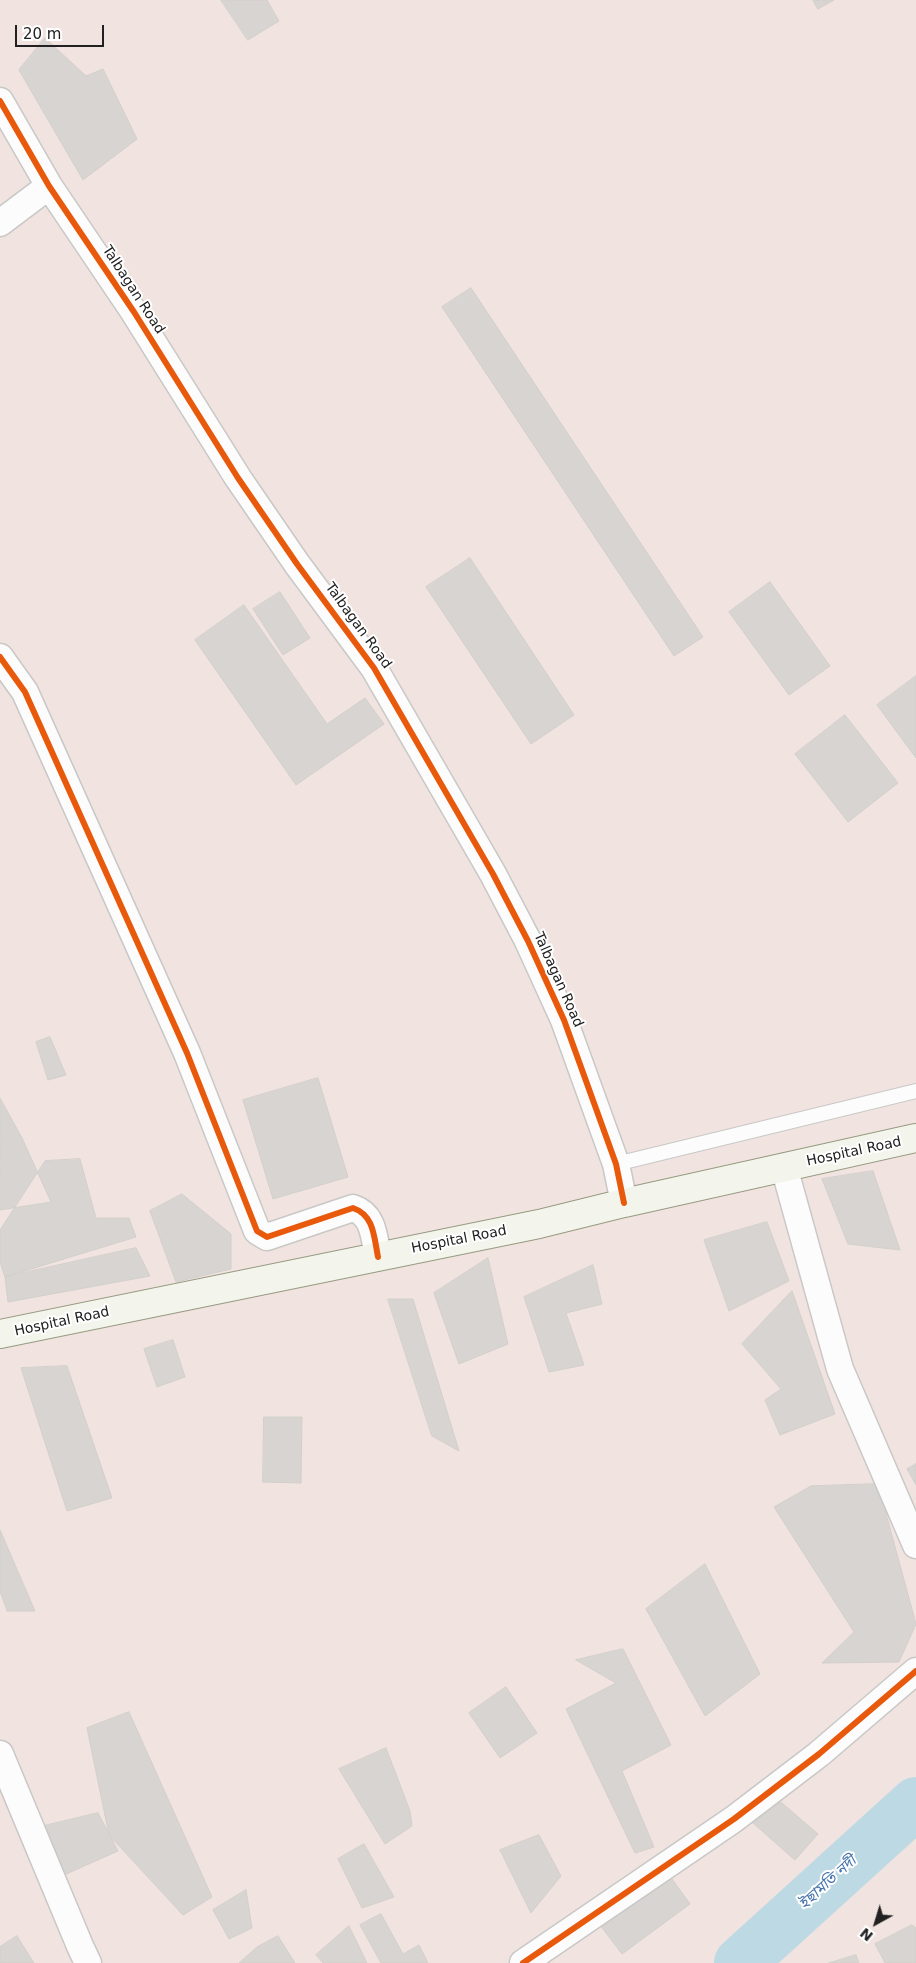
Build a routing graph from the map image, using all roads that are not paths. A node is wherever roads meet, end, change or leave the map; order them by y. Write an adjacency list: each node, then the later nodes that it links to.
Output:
1 (0, 101): 2 (street, Talbagan Road)
2 (49, 186): 3 (street); 7 (street, Talbagan Road)
3 (0, 223)
4 (0, 657): 10 (street)
5 (916, 1091): 7 (lane)
6 (916, 1138): 8 (main road, Hospital Road)
7 (616, 1164): 9 (street, Talbagan Road)
8 (784, 1167): 9 (main road, Hospital Road); 12 (street)
9 (624, 1203): 10 (main road, Hospital Road)
10 (378, 1257): 11 (main road, Hospital Road)
11 (0, 1334)
12 (916, 1545)
13 (916, 1671): 16 (street)
14 (0, 1754): 15 (street)
15 (88, 1963)
16 (522, 1963)

